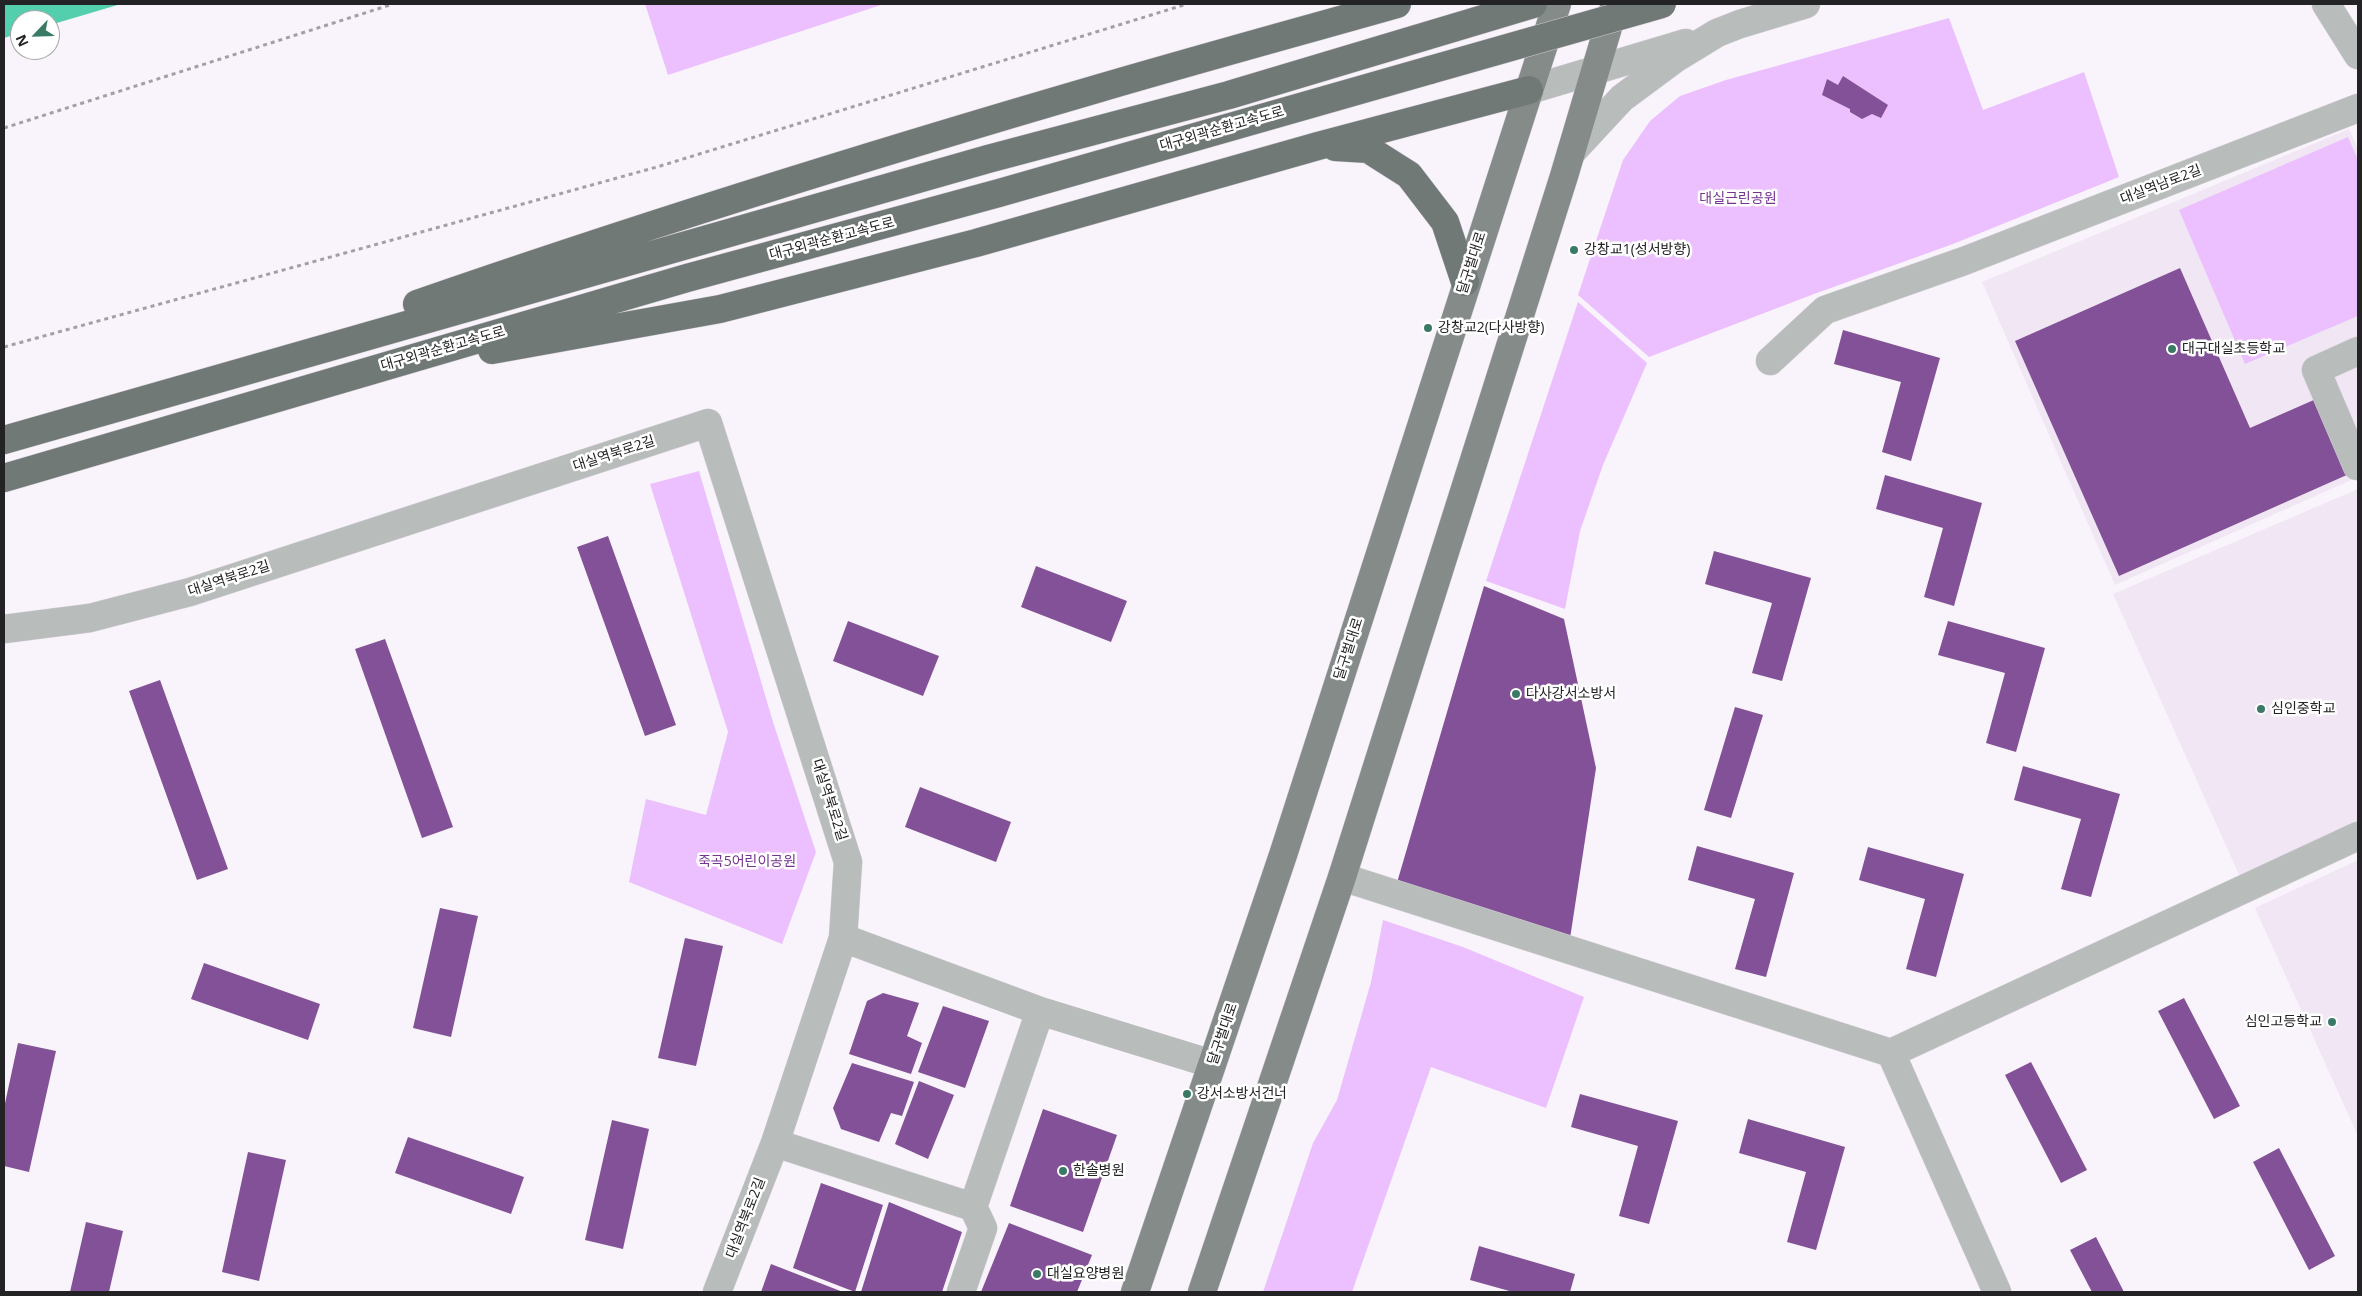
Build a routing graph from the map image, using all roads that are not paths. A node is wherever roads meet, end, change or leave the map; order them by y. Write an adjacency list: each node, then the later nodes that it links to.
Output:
1 (1397, 4): 19 (highway)
2 (1533, 4): 19 (highway)
3 (1557, 4): 11 (main road, 달구벌대로)
4 (1615, 4): 10 (main road)
5 (1662, 4): 18 (highway, 대구외곽순환고속도로, bridge)
6 (1806, 4): 8 (street)
7 (2326, 4): 9 (street)
8 (1717, 33): 10 (street); 14 (street)
9 (2358, 55)
10 (1595, 71): 11 (street); 14 (main road)
11 (1529, 90): 13 (highway); 15 (main road, 달구벌대로)
12 (2358, 108): 17 (street, 대실역남로2길)
13 (1318, 146): 15 (highway); 18 (highway)
14 (1571, 153): 25 (main road)
15 (1466, 282): 29 (main road, 달구벌대로)
16 (2358, 351): 21 (street)
17 (1770, 362)
18 (375, 369): 22 (highway, 대구외곽순환고속도로)
19 (238, 372): 20 (highway)
20 (4, 440)
21 (2357, 466)
22 (4, 478)
23 (4, 629): 26 (street, 대실역북로2길)
24 (2358, 836): 28 (street)
25 (1342, 877): 28 (street); 35 (main road)
26 (843, 938): 27 (street); 30 (street, 대실역북로2길)
27 (1040, 1010): 29 (street); 31 (street)
28 (1890, 1053): 36 (street)
29 (1212, 1064): 34 (main road, 달구벌대로)
30 (775, 1143): 31 (street); 32 (street, 대실역북로2길)
31 (973, 1207): 33 (street)
32 (717, 1292)
33 (961, 1292)
34 (1135, 1292)
35 (1202, 1292)
36 (1997, 1292)

